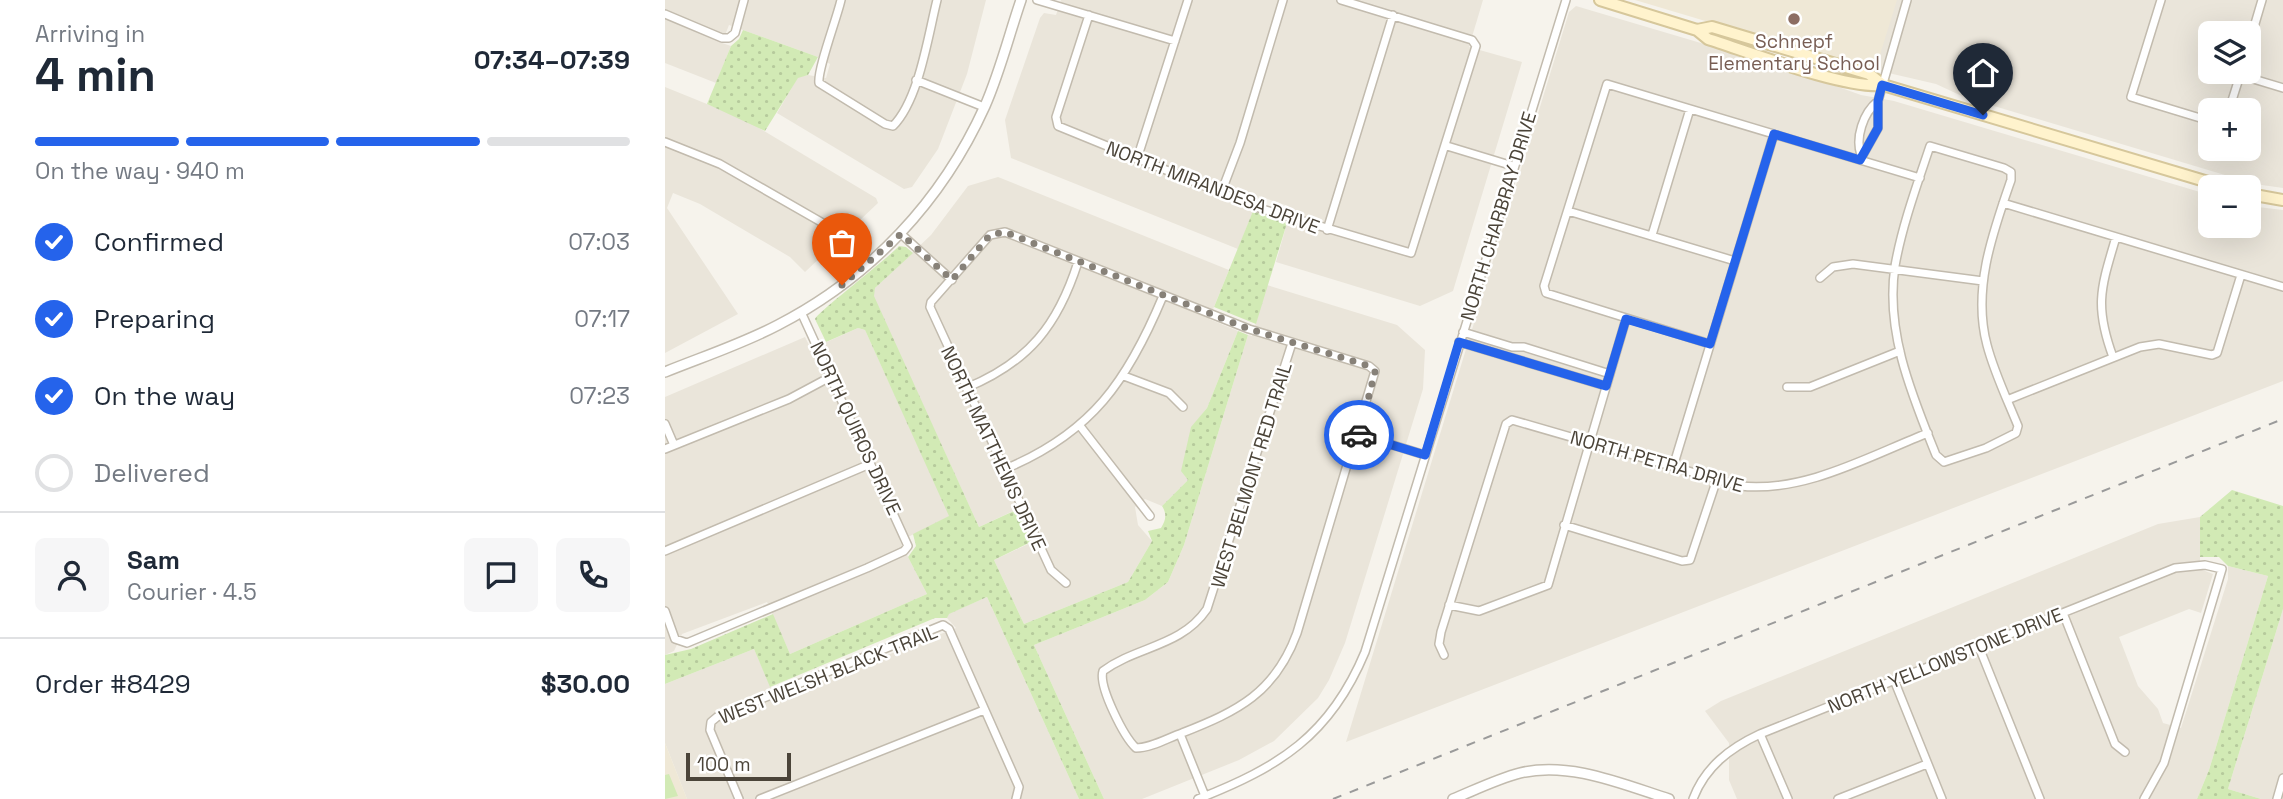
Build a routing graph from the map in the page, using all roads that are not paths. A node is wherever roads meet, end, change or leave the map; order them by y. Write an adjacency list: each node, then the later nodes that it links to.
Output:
1 (744, 0): 14 (street)
2 (841, 0): 19 (street)
3 (937, 0): 19 (street)
4 (1021, 0): 24 (street)
5 (1037, 0): 15 (street)
6 (1188, 0): 18 (street)
7 (1283, 0): 37 (street)
8 (1341, 0): 16 (street)
9 (1566, 0): 34 (street, NORTH CHARBRAY DRIVE)
10 (1600, 0): 21 (main road)
11 (1907, 0): 21 (street)
12 (2161, 0): 26 (street)
13 (2262, 0): 17 (street)
14 (665, 14)
15 (1089, 15): 18 (street); 33 (street, NORTH MIRANDESA DRIVE)
16 (1392, 15): 31 (street); 42 (street)
17 (2256, 21)
18 (1175, 41): 33 (street)
19 (916, 80): 24 (street)
20 (2261, 81): 22 (street)
21 (1882, 85): 23 (street); 36 (main road)
22 (2283, 89)
23 (1878, 101): 27 (street); 29 (street)
24 (984, 107): 43 (street)
25 (1690, 109): 28 (street); 41 (street); 44 (street)
26 (2198, 117)
27 (1862, 130): 29 (street); 32 (street)
28 (1774, 134): 32 (street); 47 (street)
29 (1874, 134): 32 (street)
30 (666, 144): 49 (street)
31 (1447, 146): 34 (street); 42 (street, NORTH MIRANDESA DRIVE)
32 (1861, 158): 35 (street)
33 (1137, 159): 37 (street, NORTH MIRANDESA DRIVE)
34 (1513, 166): 58 (street, NORTH CHARBRAY DRIVE)
35 (1920, 178): 40 (street); 48 (street)
36 (2198, 179)
37 (1221, 193): 42 (street, NORTH MIRANDESA DRIVE)
38 (2261, 196): 39 (main road)
39 (2283, 200)
40 (2003, 203): 45 (street); 53 (street)
41 (1568, 211): 44 (street); 57 (street)
42 (1327, 230)
43 (901, 234): 49 (street); 52 (street)
44 (1651, 235): 47 (street)
45 (2116, 237): 50 (street); 64 (street)
46 (1078, 261): 52 (street); 55 (street); 72 (street)
47 (1735, 261): 61 (street)
48 (1895, 268): 51 (street); 53 (street); 63 (street)
49 (862, 270): 56 (street)
50 (2241, 275): 54 (street); 64 (street)
51 (1819, 278)
52 (952, 280): 72 (street, NORTH MATTHEWS DRIVE)
53 (1983, 281): 73 (street)
54 (2283, 287)
55 (1163, 296): 60 (street); 69 (street)
56 (801, 312): 66 (street); 68 (street, NORTH QUIROS DRIVE)
57 (1626, 319): 61 (street); 67 (street)
58 (1462, 332): 59 (street, NORTH CHARBRAY DRIVE); 62 (street)
59 (1459, 342): 65 (street); 82 (street, NORTH CHARBRAY DRIVE)
60 (1292, 343): 78 (street); 98 (street, WEST BELMONT RED TRAIL)
61 (1710, 344): 84 (street)
62 (1530, 350): 65 (street); 67 (street)
63 (1899, 351): 71 (street); 77 (street)
64 (2113, 357): 73 (street)
65 (1528, 364): 70 (street)
66 (665, 372)
67 (1610, 374): 70 (street)
68 (832, 376): 80 (street); 83 (street, NORTH QUIROS DRIVE)
69 (1124, 376): 74 (street); 76 (street)
70 (1606, 386): 79 (street)
71 (1787, 387)
72 (966, 388): 85 (street, NORTH MATTHEWS DRIVE)
73 (2007, 400): 77 (street)
74 (1183, 407)
75 (665, 424): 80 (street)
76 (1080, 426): 85 (street); 87 (street)
77 (1928, 433): 86 (street, NORTH PETRA DRIVE)
78 (1357, 435): 82 (street); 98 (street)
79 (1589, 442): 84 (street, NORTH PETRA DRIVE); 88 (street); 91 (street, NORTH PETRA DRIVE)
80 (674, 446): 81 (street)
81 (665, 449)
82 (1425, 455): 104 (street, NORTH CHARBRAY DRIVE)
83 (870, 464): 89 (street); 92 (street, NORTH QUIROS DRIVE)
84 (1673, 467): 86 (street, NORTH PETRA DRIVE)
85 (1005, 469): 90 (street, NORTH MATTHEWS DRIVE)
86 (1717, 479): 88 (street)
87 (1150, 516)
88 (1564, 525): 91 (street)
89 (665, 551)
90 (1066, 583)
91 (1449, 605): 95 (street)
92 (665, 611)
93 (2063, 613): 94 (street, NORTH YELLOWSTONE DRIVE); 100 (street); 114 (street, NORTH YELLOWSTONE DRIVE)
94 (1979, 647): 96 (street, NORTH YELLOWSTONE DRIVE); 113 (street)
95 (1444, 654)
96 (1894, 680): 99 (street, NORTH YELLOWSTONE DRIVE); 101 (street)
97 (984, 710): 103 (street); 105 (street, WEST WELSH BLACK TRAIL); 106 (street)
98 (1180, 734): 104 (street)
99 (1760, 734): 109 (street, NORTH YELLOWSTONE DRIVE); 110 (street)
100 (2125, 752)
101 (1927, 764): 111 (street); 112 (street)
102 (2283, 778): 115 (street)
103 (1018, 797)
104 (1201, 798)
105 (739, 799)
106 (760, 799)
107 (1453, 799): 108 (street)
108 (1668, 799)
109 (1693, 799)
110 (1788, 799)
111 (1838, 799)
112 (1941, 799)
113 (2040, 799)
114 (2144, 799)
115 (2277, 799)

